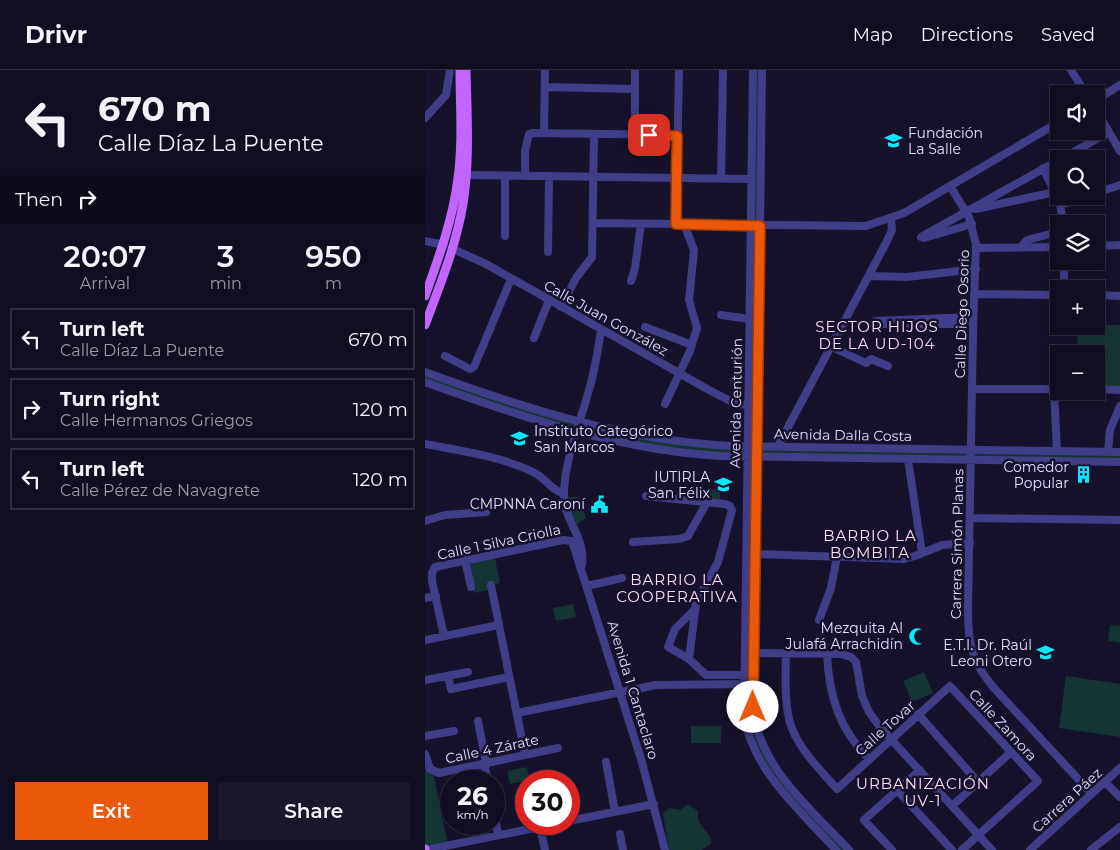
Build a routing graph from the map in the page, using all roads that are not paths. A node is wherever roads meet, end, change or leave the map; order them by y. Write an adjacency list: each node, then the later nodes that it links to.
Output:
1 (450, 70): 16 (street)
2 (460, 70): 54 (main road)
3 (466, 70): 28 (main road)
4 (545, 70): 13 (street)
5 (635, 70): 14 (street)
6 (679, 70): 23 (street)
7 (723, 70): 34 (street)
8 (763, 70): 50 (street, Avenida Centurión)
9 (1071, 70): 11 (street)
10 (753, 72): 35 (street, Avenida Centurión)
11 (1080, 85)
12 (1120, 85): 15 (street)
13 (545, 88): 14 (street); 19 (street)
14 (635, 89): 22 (street)
15 (1105, 94)
16 (425, 118)
17 (1105, 125): 20 (street)
18 (1050, 127): 38 (street)
19 (544, 132): 21 (street); 30 (street)
20 (1109, 132): 24 (street); 25 (street)
21 (594, 134): 22 (street); 32 (street)
22 (635, 134): 23 (street)
23 (677, 136): 33 (street)
24 (1076, 150)
25 (1120, 150)
26 (1050, 164): 27 (street)
27 (1043, 168): 36 (street); 42 (street)
28 (466, 175): 29 (street); 60 (main road)
29 (505, 176): 30 (street); 52 (street)
30 (525, 176): 31 (street)
31 (549, 176): 32 (street); 61 (street)
32 (593, 177): 33 (street); 45 (street)
33 (677, 178): 34 (street); 47 (street)
34 (721, 179): 35 (street)
35 (751, 179): 49 (street, Avenida Centurión)
36 (1050, 182)
37 (1120, 185): 39 (street)
38 (950, 186): 42 (street, Calle Diego Osorio); 44 (street)
39 (1105, 190)
40 (1050, 193): 42 (street)
41 (1061, 205): 43 (street)
42 (967, 211): 48 (street, Calle Diego Osorio); 48 (street)
43 (1062, 215)
44 (891, 219): 50 (street); 63 (street)
45 (593, 224): 46 (street); 72 (street)
46 (641, 224): 47 (street); 65 (street)
47 (680, 224): 49 (street); 80 (street)
48 (972, 224): 59 (street, Calle Diego Osorio)
49 (751, 225): 50 (street); 74 (street, Avenida Centurión)
50 (760, 226): 99 (street, Avenida Centurión)
51 (1050, 234): 57 (street)
52 (505, 236)
53 (425, 241): 54 (street)
54 (443, 245): 69 (main road)
55 (1120, 245): 56 (street)
56 (1105, 246)
57 (1021, 247): 58 (street); 59 (street)
58 (1050, 247)
59 (977, 248): 62 (street, Calle Diego Osorio)
60 (453, 249): 64 (street, Calle Juan González); 76 (main road)
61 (548, 252)
62 (976, 269): 63 (street); 66 (street, Calle Diego Osorio)
63 (869, 276): 81 (street)
64 (511, 279): 71 (street, Calle Juan González); 82 (street)
65 (631, 281)
66 (974, 294): 67 (street); 75 (street, Calle Diego Osorio)
67 (1050, 295)
68 (1105, 295): 70 (street)
69 (425, 296)
70 (1120, 296)
71 (549, 300): 72 (street, Calle Juan González); 79 (street)
72 (561, 307): 78 (street, Calle Juan González)
73 (721, 315): 74 (street)
74 (749, 319): 93 (street, Avenida Centurión)
75 (973, 320): 75 (street); 87 (street, Calle Diego Osorio)
76 (425, 325)
77 (645, 327): 80 (street)
78 (601, 330): 85 (street, Calle Juan González); 95 (street)
79 (534, 338)
80 (692, 345): 85 (street)
81 (832, 347): 83 (street); 100 (street)
82 (445, 356)
83 (888, 366)
84 (425, 372): 95 (street, Avenida Dalla Costa)
85 (680, 374): 92 (street); 93 (street, Calle Juan González)
86 (425, 382): 96 (street, Avenida Dalla Costa)
87 (972, 389): 88 (street); 101 (street, Calle Diego Osorio)
88 (1050, 389)
89 (1105, 389): 90 (street)
90 (1120, 390)
91 (1057, 400): 102 (street)
92 (665, 404)
93 (749, 405): 98 (street, Avenida Centurión)
94 (1120, 406): 103 (street)
95 (580, 420): 96 (street); 98 (street, Avenida Dalla Costa)
96 (577, 430): 105 (street, Avenida Dalla Costa); 110 (street)
97 (425, 444): 110 (street)
98 (748, 446): 99 (street, Avenida Dalla Costa); 105 (street, Avenida Centurión)
99 (757, 446): 100 (street, Avenida Dalla Costa); 106 (street, Avenida Centurión)
100 (778, 446): 101 (street, Avenida Dalla Costa)
101 (971, 450): 102 (street, Avenida Dalla Costa); 108 (street, Calle Diego Osorio)
102 (1057, 451): 103 (street, Avenida Dalla Costa)
103 (1108, 452): 104 (street, Avenida Dalla Costa)
104 (1120, 452)
105 (747, 456): 106 (street, Avenida Dalla Costa); 141 (street, Avenida Centurión)
106 (757, 456): 107 (street, Avenida Dalla Costa); 120 (street, Avenida Centurión)
107 (908, 458): 108 (street, Avenida Dalla Costa); 121 (street)
108 (971, 459): 109 (street, Avenida Dalla Costa); 114 (street, Carrera Simón Planas)
109 (1120, 462)
110 (564, 494): 124 (street)
111 (646, 496): 112 (street)
112 (706, 504): 118 (street); 131 (street)
113 (486, 512): 116 (street)
114 (970, 518): 115 (street); 119 (street, Carrera Simón Planas)
115 (1120, 520)
116 (425, 521)
117 (570, 540): 123 (street, Calle 1 Silva Criolla); 124 (street, Avenida 1 Cantaclaro)
118 (633, 542)
119 (970, 543): 121 (street); 168 (street, Carrera Simón Planas)
120 (755, 554): 122 (street); 136 (street, Avenida Centurión)
121 (923, 554): 122 (street)
122 (837, 556): 132 (street)
123 (465, 560): 127 (street); 129 (street, Calle 1 Silva Criolla)
124 (582, 570): 128 (street, Avenida 1 Cantaclaro)
125 (622, 578): 128 (street)
126 (491, 585): 133 (street)
127 (471, 586)
128 (587, 586): 148 (street, Avenida 1 Cantaclaro)
129 (435, 596): 130 (street); 134 (street)
130 (425, 598)
131 (695, 610): 139 (street); 139 (street)
132 (819, 620)
133 (499, 625): 134 (street); 143 (street)
134 (444, 636): 135 (street)
135 (425, 640)
136 (754, 653): 137 (street); 146 (street, Avenida Centurión)
137 (786, 654): 138 (street); 159 (street, Calle Tovar)
138 (827, 654): 154 (street); 159 (street)
139 (689, 659): 141 (street)
140 (468, 672): 142 (street)
141 (744, 675): 145 (street, Avenida Centurión)
142 (448, 676): 143 (street); 144 (street)
143 (509, 677): 149 (street)
144 (425, 680)
145 (744, 684): 146 (street); 148 (street); 184 (street, Avenida Centurión)
146 (753, 684): 185 (street, Avenida Centurión)
147 (950, 686): 150 (street, Calle Tovar); 156 (street, Calle Zamora)
148 (620, 692): 149 (street); 170 (street, Avenida 1 Cantaclaro)
149 (517, 713): 158 (street)
150 (918, 714): 154 (street, Calle Tovar); 165 (street)
151 (478, 721): 161 (street)
152 (454, 730): 153 (street)
153 (425, 736)
154 (891, 739): 159 (street, Calle Tovar); 164 (street)
155 (558, 748): 158 (street, Calle 4 Zárate)
156 (1011, 752): 165 (street); 178 (street, Calle Zamora)
157 (425, 754): 161 (street, Calle 4 Zárate)
158 (525, 755): 161 (street, Calle 4 Zárate)
159 (869, 759)
160 (606, 762): 172 (street)
161 (485, 763): 163 (street)
162 (1120, 768): 166 (street, Carrera Páez)
163 (486, 770)
164 (919, 770): 167 (street); 171 (street)
165 (978, 782): 171 (street)
166 (1105, 782): 168 (street, Carrera Páez); 169 (street)
167 (897, 790): 186 (street); 187 (street)
168 (1092, 794): 190 (street, Carrera Páez)
169 (1120, 797)
170 (654, 804): 172 (street); 183 (street, Avenida 1 Cantaclaro)
171 (952, 806): 178 (street)
172 (615, 812): 173 (street)
173 (580, 819)
174 (1120, 827): 191 (street)
175 (620, 834): 182 (street)
176 (498, 835): 179 (street)
177 (542, 835): 181 (street)
178 (979, 835): 188 (street); 189 (street)
179 (444, 848): 180 (street)
180 (425, 850)
181 (545, 850)
182 (623, 850)
183 (665, 850)
184 (836, 850)
185 (849, 850)
186 (892, 850)
187 (951, 850)
188 (962, 850)
189 (992, 850)
190 (1030, 850)
191 (1091, 850)

